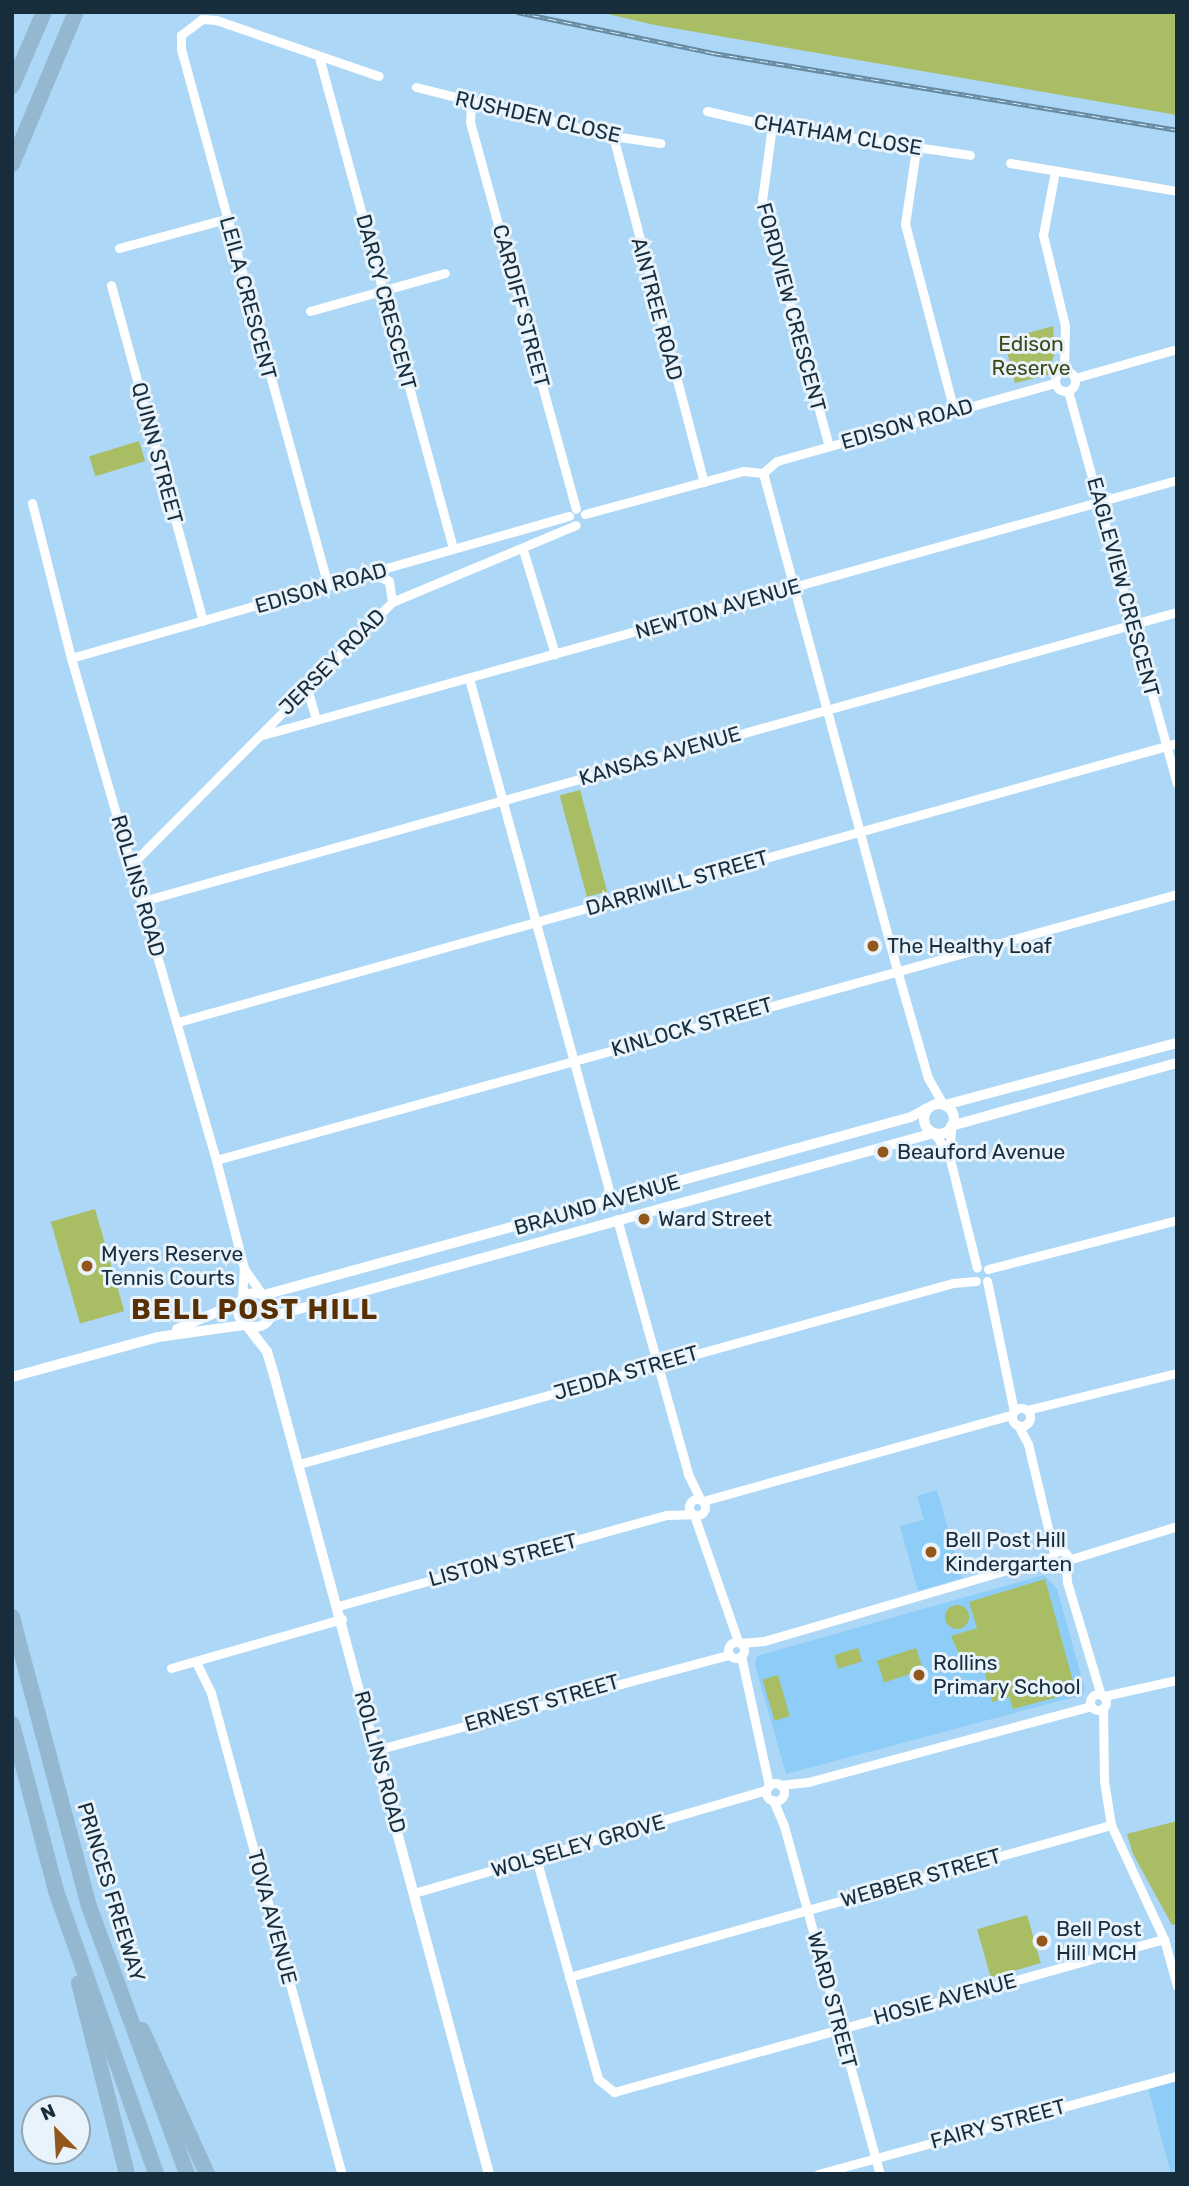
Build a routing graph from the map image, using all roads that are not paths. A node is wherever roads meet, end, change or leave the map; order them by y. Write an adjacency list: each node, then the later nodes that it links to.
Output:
1 (44, 12): 5 (highway)
2 (76, 12): 15 (highway)
3 (319, 57): 4 (street); 18 (street, LEILA CRESCENT); 22 (street, DARCY CRESCENT)
4 (379, 76)
5 (12, 86)
6 (416, 87): 7 (street, RUSHDEN CLOSE)
7 (471, 103): 10 (street, RUSHDEN CLOSE); 36 (street, CARDIFF STREET)
8 (708, 111): 9 (street, CHATHAM CLOSE)
9 (772, 126): 12 (street, CHATHAM CLOSE); 30 (street, FORDVIEW CRESCENT)
10 (612, 136): 11 (street, RUSHDEN CLOSE); 33 (street, AINTREE ROAD)
11 (660, 143)
12 (916, 149): 13 (street, CHATHAM CLOSE); 29 (street)
13 (970, 155)
14 (1010, 163): 16 (street)
15 (12, 164)
16 (1055, 171): 17 (street); 25 (street)
17 (1177, 191)
18 (226, 219): 19 (street); 44 (street, LEILA CRESCENT)
19 (120, 248)
20 (445, 273): 22 (street)
21 (111, 285): 48 (street, QUINN STREET)
22 (383, 291): 23 (street); 39 (street, DARCY CRESCENT)
23 (310, 312)
24 (1177, 349): 26 (street)
25 (1063, 371): 26 (street); 27 (street)
26 (1075, 378): 28 (street)
27 (1055, 383): 28 (street); 29 (street, EDISON ROAD)
28 (1068, 391): 34 (street, EAGLEVIEW CRESCENT)
29 (954, 411): 30 (street, EDISON ROAD)
30 (829, 446): 31 (street, EDISON ROAD)
31 (763, 474): 33 (street, EDISON ROAD); 45 (street)
32 (1177, 480): 34 (street, NEWTON AVENUE)
33 (704, 482): 37 (street, EDISON ROAD)
34 (1100, 502): 45 (street, NEWTON AVENUE); 49 (street, EAGLEVIEW CRESCENT)
35 (32, 503): 51 (street, ROLLINS ROAD)
36 (572, 512): 37 (street); 38 (street, CARDIFF STREET); 39 (street, EDISON ROAD)
37 (585, 514): 38 (street)
38 (576, 526): 40 (street, JERSEY ROAD)
39 (453, 548): 41 (street, EDISON ROAD)
40 (523, 550): 46 (street, JERSEY ROAD); 50 (street)
41 (403, 565): 42 (street, EDISON ROAD); 43 (street)
42 (371, 573): 43 (street); 44 (street, EDISON ROAD)
43 (389, 581): 46 (street)
44 (328, 586): 48 (street, EDISON ROAD)
45 (792, 588): 50 (street, NEWTON AVENUE); 54 (street)
46 (395, 597): 53 (street, JERSEY ROAD)
47 (1177, 612): 49 (street, KANSAS AVENUE)
48 (203, 621): 51 (street, EDISON ROAD)
49 (1133, 624): 54 (street, KANSAS AVENUE); 57 (street, EAGLEVIEW CRESCENT)
50 (555, 654): 52 (street, NEWTON AVENUE)
51 (71, 658): 61 (street, ROLLINS ROAD)
52 (468, 678): 55 (street, NEWTON AVENUE); 59 (street, WARD STREET)
53 (307, 688): 55 (street); 56 (street, JERSEY ROAD)
54 (825, 710): 59 (street, KANSAS AVENUE); 60 (street)
55 (316, 720): 56 (street, NEWTON AVENUE)
56 (259, 736): 61 (street, JERSEY ROAD)
57 (1172, 745): 58 (street, EAGLEVIEW CRESCENT); 60 (street, DARRIWILL STREET)
58 (1177, 783)
59 (502, 800): 63 (street, KANSAS AVENUE); 64 (street, WARD STREET)
60 (859, 832): 64 (street, DARRIWILL STREET); 65 (street)
61 (132, 864): 63 (street, ROLLINS ROAD)
62 (1174, 893): 65 (street, KINLOCK STREET)
63 (143, 901): 66 (street, ROLLINS ROAD)
64 (536, 922): 66 (street, DARRIWILL STREET); 68 (street, WARD STREET)
65 (897, 970): 68 (street, KINLOCK STREET); 70 (street)
66 (178, 1022): 76 (street, ROLLINS ROAD)
67 (1177, 1043): 71 (street)
68 (573, 1060): 76 (street, KINLOCK STREET); 77 (street, WARD STREET)
69 (1177, 1063): 73 (street)
70 (928, 1078): 71 (street); 72 (street)
71 (944, 1104): 72 (street, BRAUND AVENUE); 73 (street)
72 (928, 1107): 74 (street); 77 (street, BRAUND AVENUE)
73 (951, 1128): 74 (street, BRAUND AVENUE); 75 (street)
74 (934, 1134): 75 (street); 78 (street, BRAUND AVENUE)
75 (949, 1155): 81 (street)
76 (216, 1160): 80 (street, ROLLINS ROAD)
77 (612, 1201): 78 (street, WARD STREET); 82 (street, BRAUND AVENUE)
78 (617, 1219): 84 (street, BRAUND AVENUE); 88 (street, WARD STREET)
79 (1177, 1220): 81 (street, JEDDA STREET)
80 (244, 1268): 82 (street, ROLLINS ROAD); 83 (street, ROLLINS ROAD)
81 (982, 1274): 88 (street, JEDDA STREET); 91 (street)
82 (263, 1295): 83 (street); 84 (street)
83 (241, 1301): 85 (street); 86 (street)
84 (270, 1319): 85 (street); 87 (street, ROLLINS ROAD)
85 (246, 1325): 86 (street); 87 (street, ROLLINS ROAD)
86 (158, 1336): 90 (street)
87 (267, 1352): 92 (street, ROLLINS ROAD)
88 (657, 1364): 92 (street, JEDDA STREET); 93 (street, WARD STREET)
89 (1177, 1373): 91 (street, LISTON STREET)
90 (12, 1377)
91 (1021, 1417): 93 (street, LISTON STREET); 95 (street)
92 (299, 1464): 96 (street, ROLLINS ROAD)
93 (697, 1507): 96 (street, LISTON STREET); 99 (street, WARD STREET)
94 (1177, 1526): 95 (street, ERNEST STREET)
95 (1060, 1559): 99 (street, ERNEST STREET); 103 (street)
96 (338, 1606): 98 (street, ROLLINS ROAD)
97 (12, 1617): 113 (highway, PRINCES FREEWAY)
98 (342, 1619): 100 (street); 105 (street, ROLLINS ROAD)
99 (735, 1650): 105 (street, ERNEST STREET); 106 (street, WARD STREET)
100 (197, 1662): 101 (street); 123 (street, TOVA AVENUE)
101 (171, 1668)
102 (1177, 1680): 103 (street, WOLSELEY GROVE)
103 (1098, 1702): 106 (street, WOLSELEY GROVE); 107 (street)
104 (12, 1724): 109 (highway)
105 (376, 1750): 110 (street, ROLLINS ROAD)
106 (775, 1792): 108 (street, WOLSELEY GROVE); 111 (street, WARD STREET)
107 (1111, 1825): 111 (street, WEBBER STREET); 112 (street)
108 (536, 1858): 110 (street, WOLSELEY GROVE); 114 (street)
109 (56, 1891): 119 (highway); 120 (highway)
110 (414, 1893): 124 (street, ROLLINS ROAD)
111 (807, 1910): 114 (street, WEBBER STREET); 116 (street, WARD STREET)
112 (1164, 1939): 115 (street); 116 (street, HOSIE AVENUE)
113 (110, 1965): 121 (highway, PRINCES FREEWAY); 122 (highway)
114 (569, 1977): 116 (street, HOSIE AVENUE)
115 (1177, 1986)
116 (840, 2028): 118 (street, WARD STREET)
117 (1177, 2076): 118 (street, FAIRY STREET)
118 (875, 2158): 125 (street, FAIRY STREET); 126 (street, WARD STREET)
119 (127, 2174)
120 (156, 2174)
121 (187, 2174)
122 (207, 2174)
123 (342, 2174)
124 (489, 2174)
125 (818, 2174)
126 (880, 2174)

